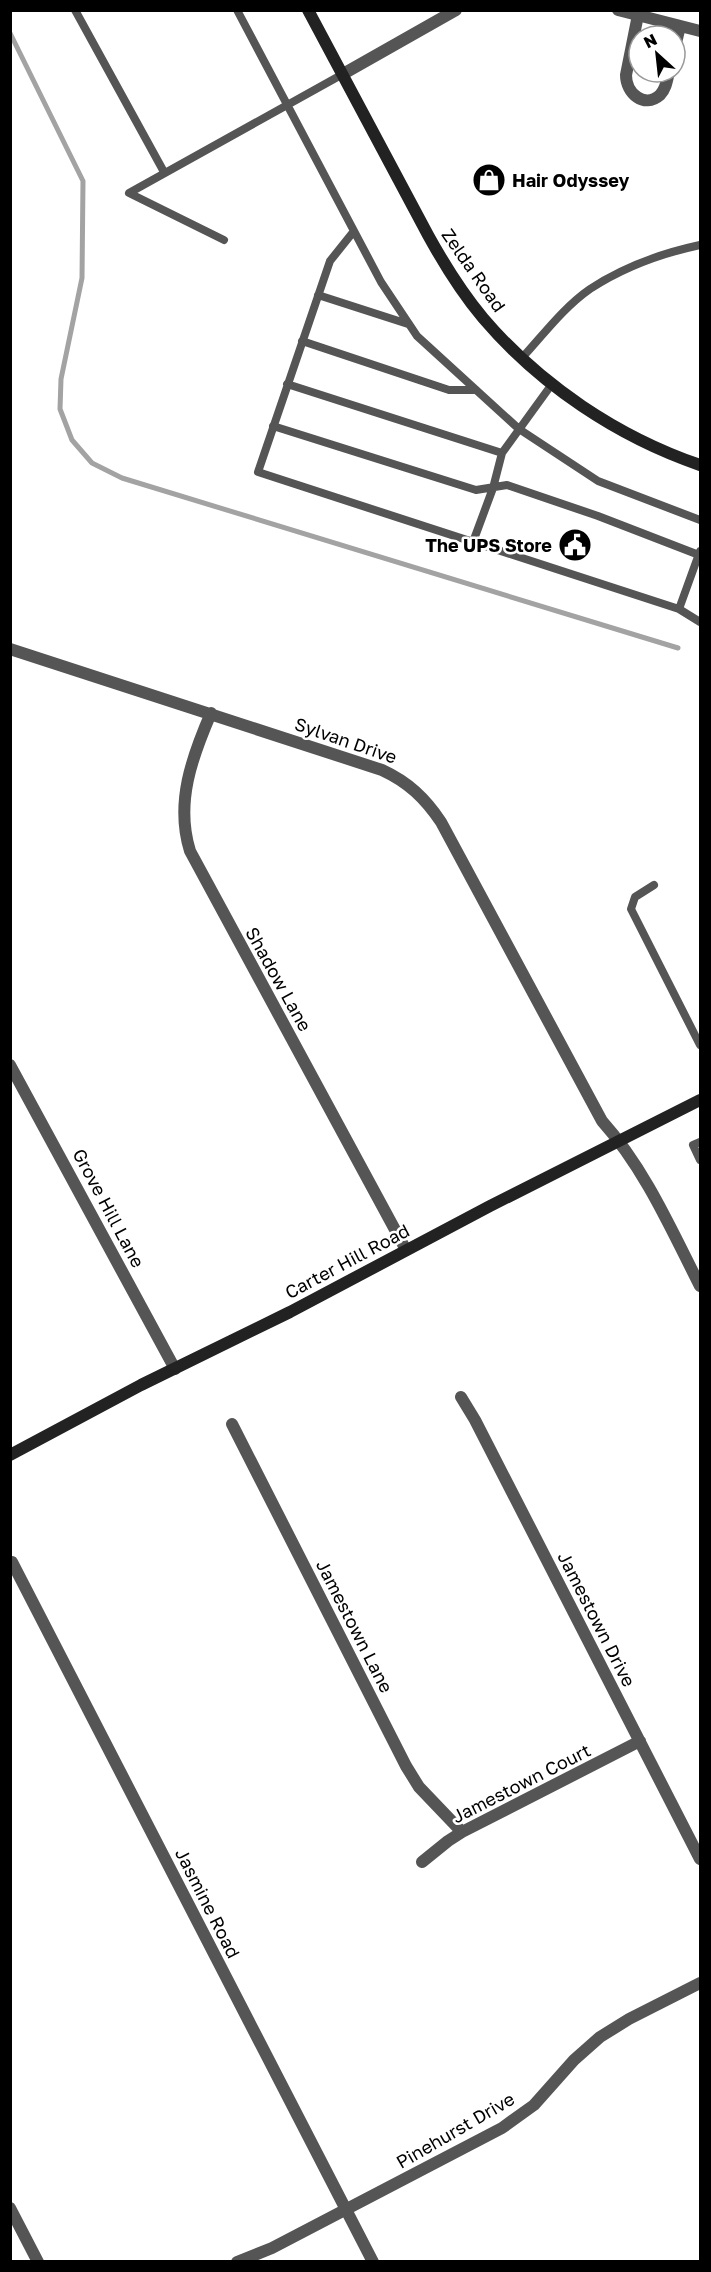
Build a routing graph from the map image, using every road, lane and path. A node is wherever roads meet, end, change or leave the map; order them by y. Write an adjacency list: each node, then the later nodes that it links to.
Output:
1 (75, 10): 13 (lane)
2 (237, 10): 12 (lane)
3 (308, 10): 10 (main road, Zelda Road)
4 (618, 10): 6 (street)
5 (452, 12): 10 (street)
6 (638, 15): 7 (street); 8 (street)
7 (636, 24)
8 (672, 24)
9 (627, 70): 11 (street)
10 (343, 74): 12 (lane); 20 (main road, Zelda Road)
11 (667, 84)
12 (286, 104): 13 (lane); 14 (lane)
13 (164, 172): 15 (lane)
14 (354, 231): 17 (lane); 18 (lane)
15 (224, 240)
16 (700, 244): 20 (lane)
17 (318, 295): 18 (lane); 19 (lane)
18 (408, 325): 23 (lane)
19 (302, 341): 21 (lane); 23 (lane)
20 (522, 358): 22 (main road, Zelda Road)
21 (287, 384): 24 (lane); 26 (lane)
22 (552, 384): 25 (lane); 27 (main road, Zelda Road)
23 (476, 390): 25 (lane)
24 (273, 426): 28 (lane); 30 (lane)
25 (519, 429): 26 (lane); 29 (lane)
26 (502, 453): 28 (lane)
27 (700, 465)
28 (493, 488): 30 (lane); 31 (lane)
29 (700, 520)
30 (473, 542): 32 (lane)
31 (700, 553): 32 (lane)
32 (679, 609): 33 (lane)
33 (700, 622)
34 (10, 648): 35 (street, Sylvan Drive)
35 (211, 713): 40 (street, Sylvan Drive); 43 (street, Shadow Lane)
36 (654, 885): 37 (lane)
37 (699, 1038)
38 (10, 1065): 45 (street, Grove Hill Lane)
39 (700, 1100): 40 (main road, Carter Hill Road)
40 (620, 1142): 43 (main road, Carter Hill Road); 44 (street, Sylvan Drive)
41 (700, 1142): 42 (lane)
42 (700, 1160)
43 (406, 1250): 45 (main road, Carter Hill Road)
44 (700, 1286)
45 (175, 1369): 48 (main road, Carter Hill Road)
46 (461, 1397): 50 (street, Jamestown Drive)
47 (232, 1424): 51 (street, Jamestown Lane)
48 (10, 1455)
49 (12, 1562): 56 (street, Jasmine Road)
50 (640, 1741): 51 (street, Jamestown Court); 52 (street, Jamestown Drive)
51 (462, 1832): 53 (street, Jamestown Court)
52 (700, 1859)
53 (422, 1862)
54 (700, 1983): 56 (street, Pinehurst Drive)
55 (10, 2208): 57 (street)
56 (346, 2210): 58 (street, Pinehurst Drive); 59 (street, Jasmine Road)
57 (38, 2262)
58 (237, 2262)
59 (373, 2262)

